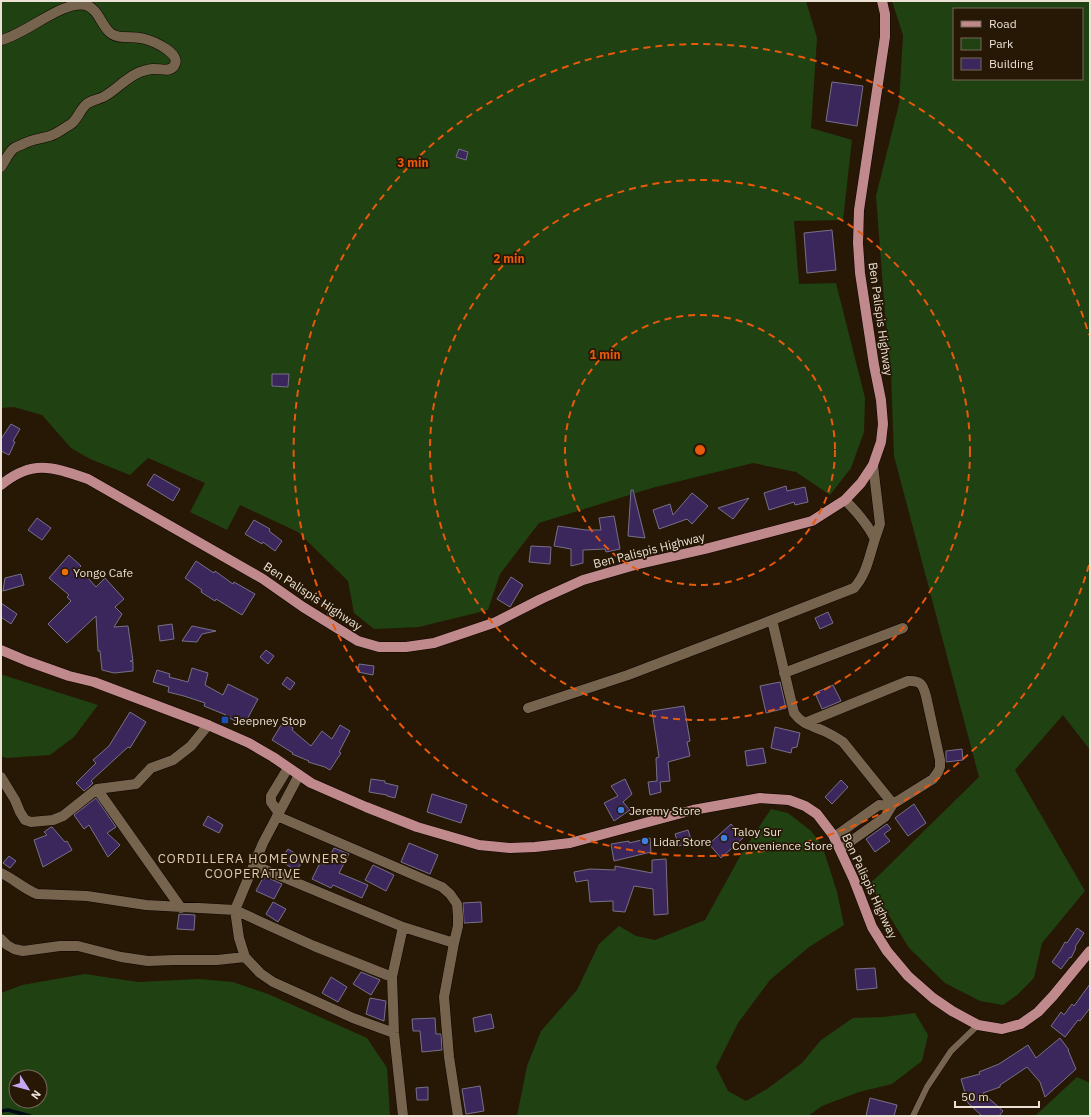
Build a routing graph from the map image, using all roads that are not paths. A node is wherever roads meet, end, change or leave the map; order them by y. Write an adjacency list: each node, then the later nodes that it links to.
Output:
1 (882, 1): 4 (main road, Ben Palispis Highway)
2 (1, 40): 3 (street)
3 (1, 167)
4 (872, 465): 6 (main road, Ben Palispis Highway); 7 (street)
5 (1, 485): 6 (main road, Ben Palispis Highway)
6 (845, 500): 7 (street)
7 (875, 539): 8 (street)
8 (772, 620): 11 (street); 12 (street)
9 (903, 628): 11 (street)
10 (1, 650): 14 (main road, Ben Palispis Highway)
11 (784, 673): 13 (street)
12 (528, 708)
13 (805, 724): 19 (street); 19 (street)
14 (208, 725): 15 (main road, Ben Palispis Highway); 18 (street)
15 (288, 768): 16 (main road, Ben Palispis Highway); 20 (street)
16 (298, 775): 20 (street); 21 (main road, Ben Palispis Highway)
17 (1, 777): 18 (street)
18 (97, 789): 25 (street)
19 (892, 805): 21 (street); 22 (street)
20 (278, 814): 23 (street); 29 (street)
21 (834, 837): 22 (main road, Ben Palispis Highway)
22 (840, 849): 33 (main road, Ben Palispis Highway)
23 (254, 865): 26 (street); 27 (street)
24 (1, 873): 25 (street)
25 (181, 908): 26 (street)
26 (235, 910): 31 (street); 32 (street)
27 (402, 927): 29 (street); 32 (street)
28 (1, 939): 31 (street)
29 (454, 943): 36 (street)
30 (1090, 951): 33 (main road, Ben Palispis Highway)
31 (245, 957): 34 (street)
32 (392, 977): 34 (street)
33 (978, 1025): 37 (lane)
34 (394, 1033): 35 (street)
35 (403, 1116)
36 (458, 1116)
37 (913, 1116)

